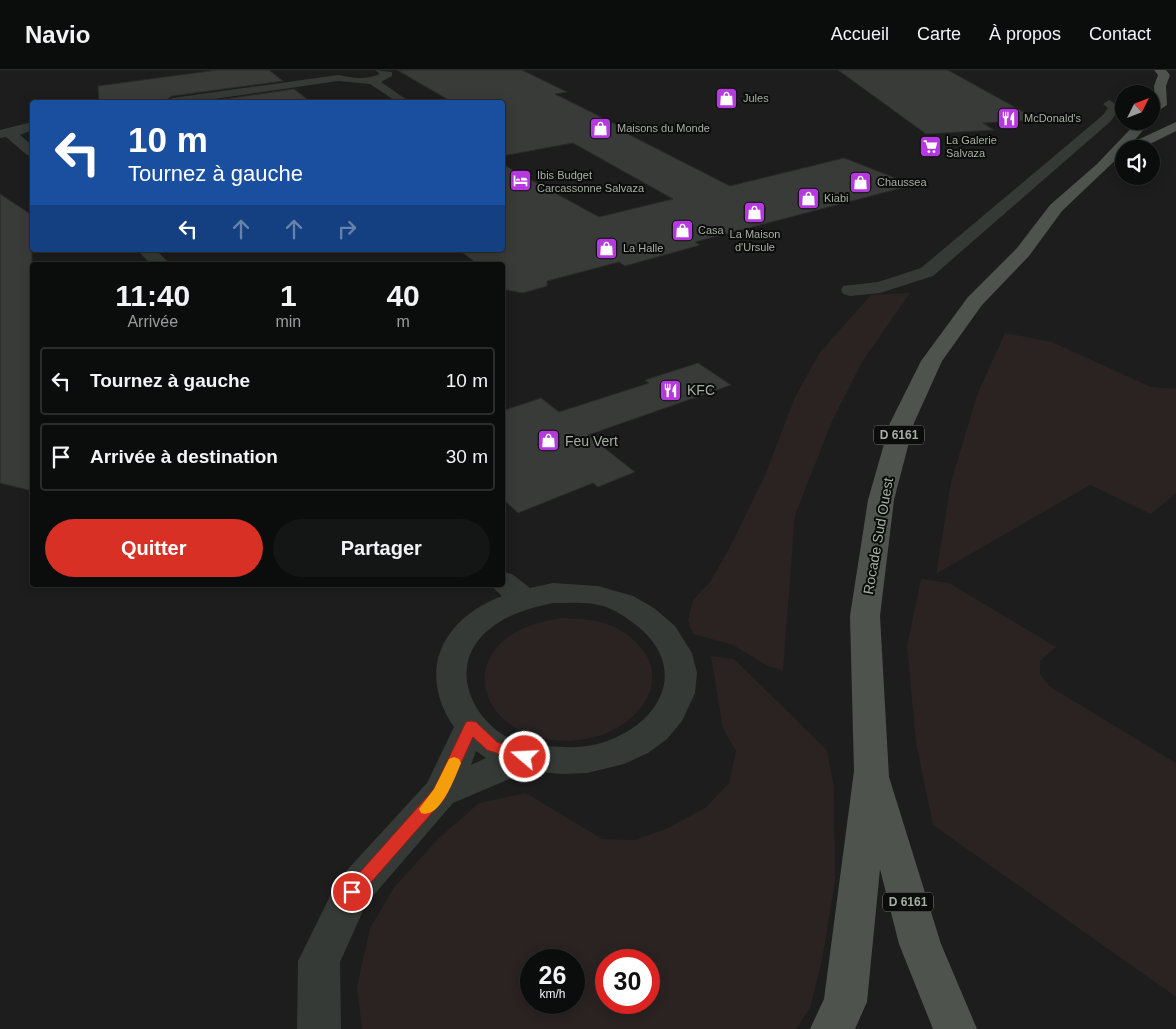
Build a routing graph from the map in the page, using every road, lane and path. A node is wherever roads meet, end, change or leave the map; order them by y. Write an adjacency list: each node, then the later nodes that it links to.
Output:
1 (350, 70): 5 (street)
2 (403, 70): 4 (street)
3 (1160, 70): 11 (main road)
4 (384, 71): 6 (street)
5 (338, 78): 6 (street); 8 (street)
6 (372, 80): 9 (street)
7 (1171, 94): 11 (main road)
8 (186, 100)
9 (401, 100)
10 (1109, 104): 24 (street)
11 (1161, 105)
12 (17, 117): 13 (street)
13 (30, 120)
14 (1176, 126): 18 (main road)
15 (30, 127): 17 (street)
16 (1137, 130): 21 (main road, Rocade Sud Ouest / D 6161)
17 (5, 134): 19 (street)
18 (1147, 140)
19 (30, 151)
20 (1115, 158): 21 (main road)
21 (1102, 167): 28 (main road, Rocade Sud Ouest / D 6161)
22 (148, 252): 23 (street)
23 (159, 262)
24 (850, 290)
25 (503, 593): 26 (street); 27 (street)
26 (471, 726): 27 (street); 29 (street)
27 (525, 757): 29 (street)
28 (872, 771): 31 (main road, Rocade Sud Ouest / D 6161); 32 (main road, Rocade Sud Ouest / D 6161)
29 (440, 793): 30 (street)
30 (319, 1029)
31 (832, 1029)
32 (955, 1029)

